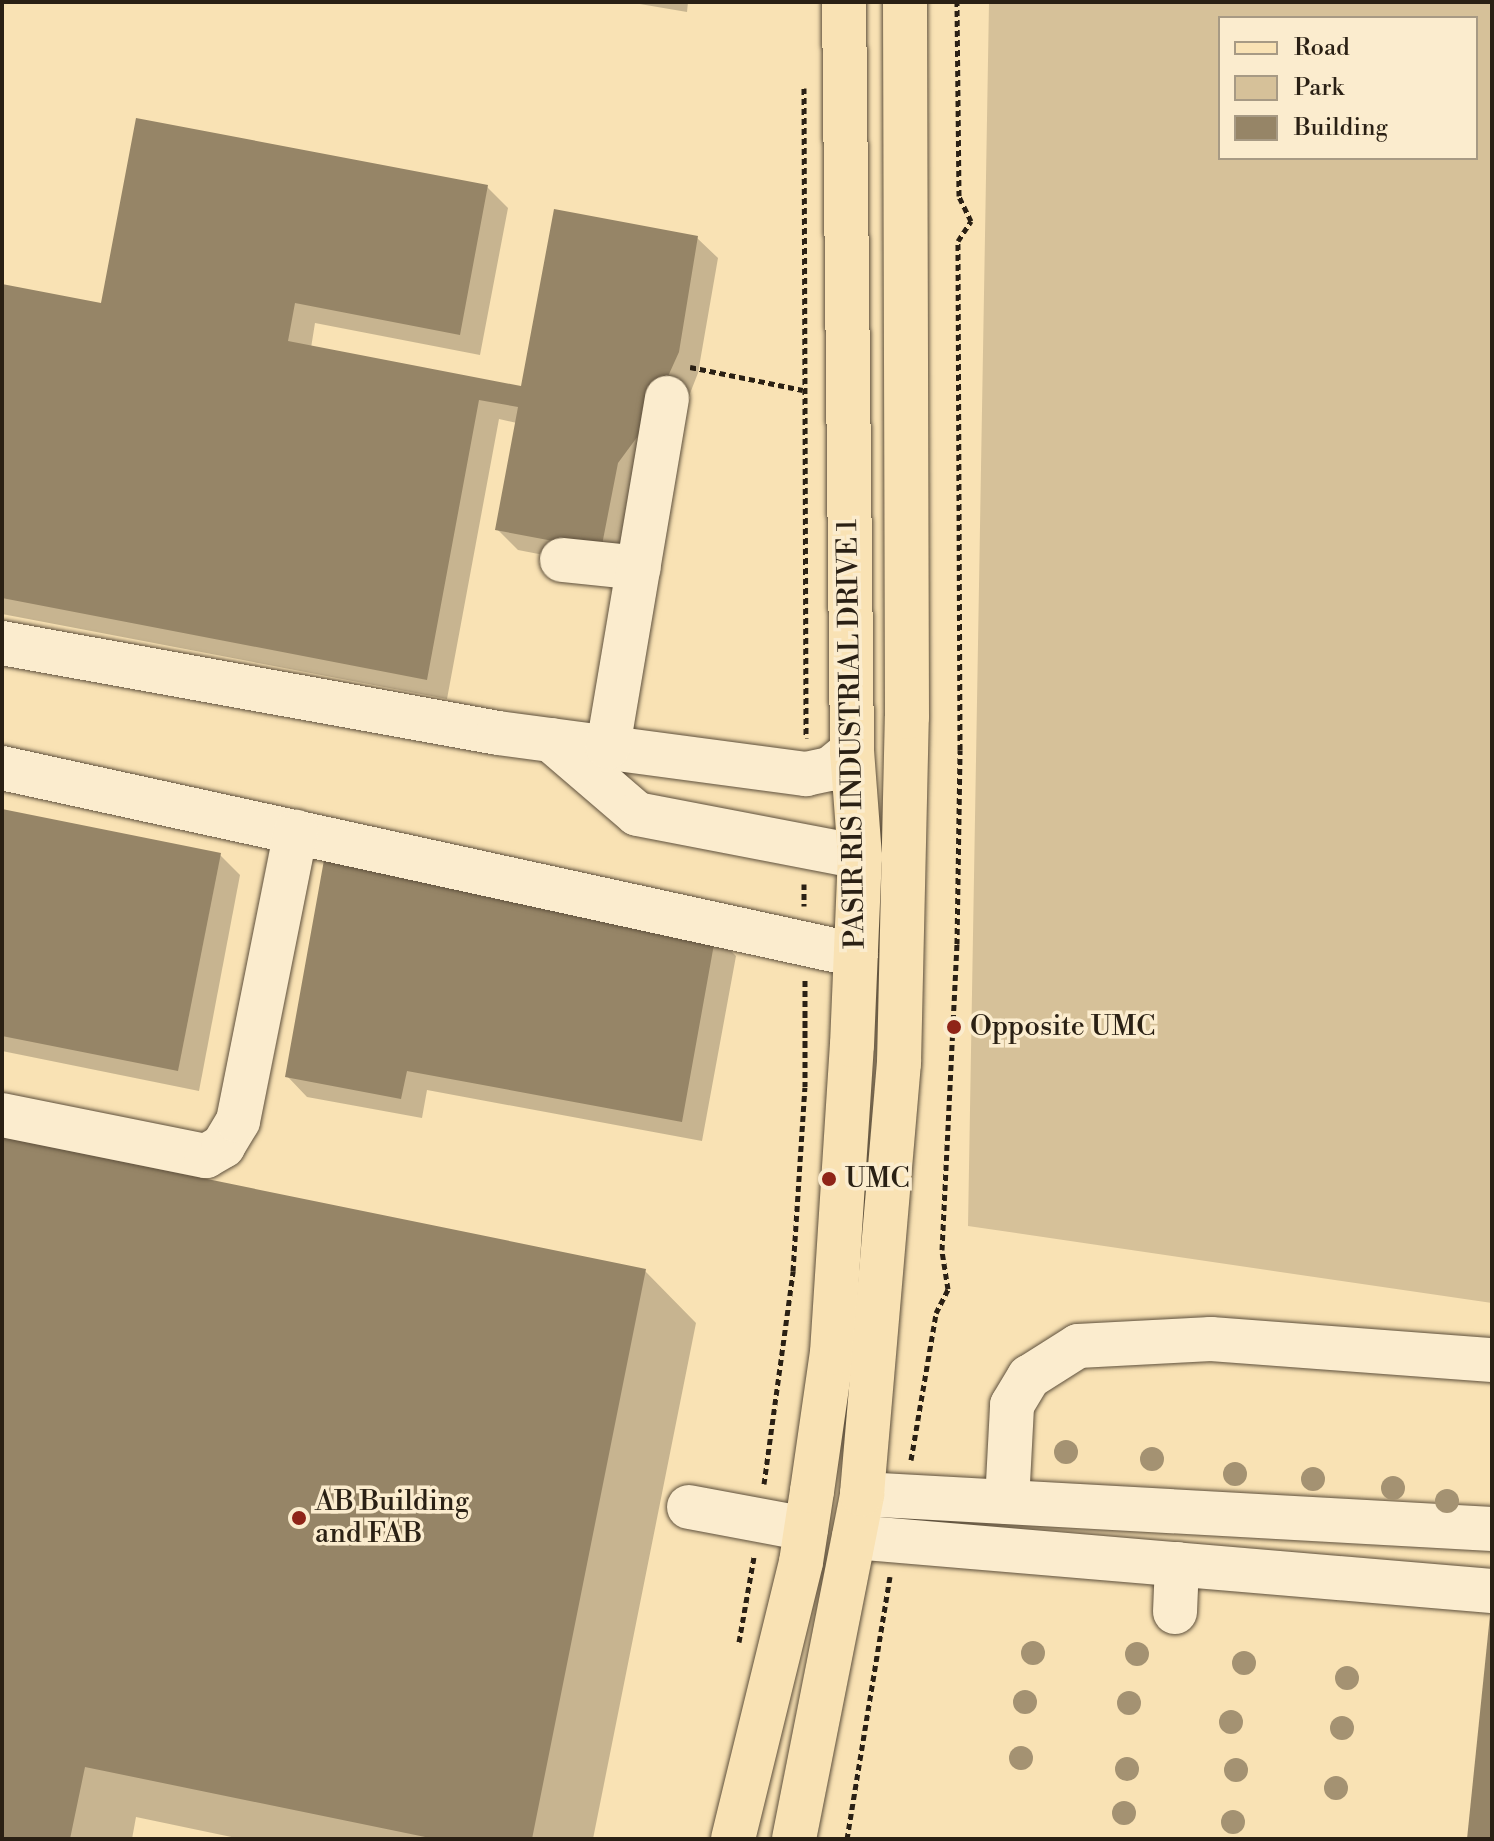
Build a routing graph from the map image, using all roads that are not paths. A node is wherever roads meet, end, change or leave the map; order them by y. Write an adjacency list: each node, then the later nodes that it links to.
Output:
1 (905, 2): 7 (main road, PASIR RIS INDUSTRIAL DRIVE 1)
2 (847, 13): 10 (main road, PASIR RIS INDUSTRIAL DRIVE 1)
3 (670, 381): 5 (lane)
4 (562, 560): 5 (lane)
5 (639, 568): 9 (lane)
6 (2, 643): 8 (lane)
7 (907, 717): 13 (main road); 17 (main road, PASIR RIS INDUSTRIAL DRIVE 1)
8 (551, 740): 9 (lane); 13 (lane)
9 (608, 747): 10 (lane)
10 (852, 751): 13 (main road, PASIR RIS INDUSTRIAL DRIVE 1)
11 (2, 768): 12 (lane)
12 (296, 832): 14 (lane); 15 (lane)
13 (874, 850): 14 (main road, PASIR RIS INDUSTRIAL DRIVE 1)
14 (856, 955): 21 (main road, PASIR RIS INDUSTRIAL DRIVE 1)
15 (2, 1115)
16 (1492, 1360): 18 (lane)
17 (862, 1494): 18 (lane); 21 (main road); 23 (main road, PASIR RIS INDUSTRIAL DRIVE 1)
18 (1007, 1502): 20 (lane)
19 (689, 1507): 21 (lane)
20 (1115, 1508): 22 (lane); 24 (lane)
21 (806, 1529): 28 (main road, PASIR RIS INDUSTRIAL DRIVE 1)
22 (1492, 1529)
23 (854, 1537): 24 (lane); 29 (main road, PASIR RIS INDUSTRIAL DRIVE 1)
24 (1111, 1560): 25 (lane)
25 (1177, 1564): 26 (lane); 27 (lane)
26 (1492, 1591)
27 (1175, 1612)
28 (733, 1839)
29 (794, 1839)

